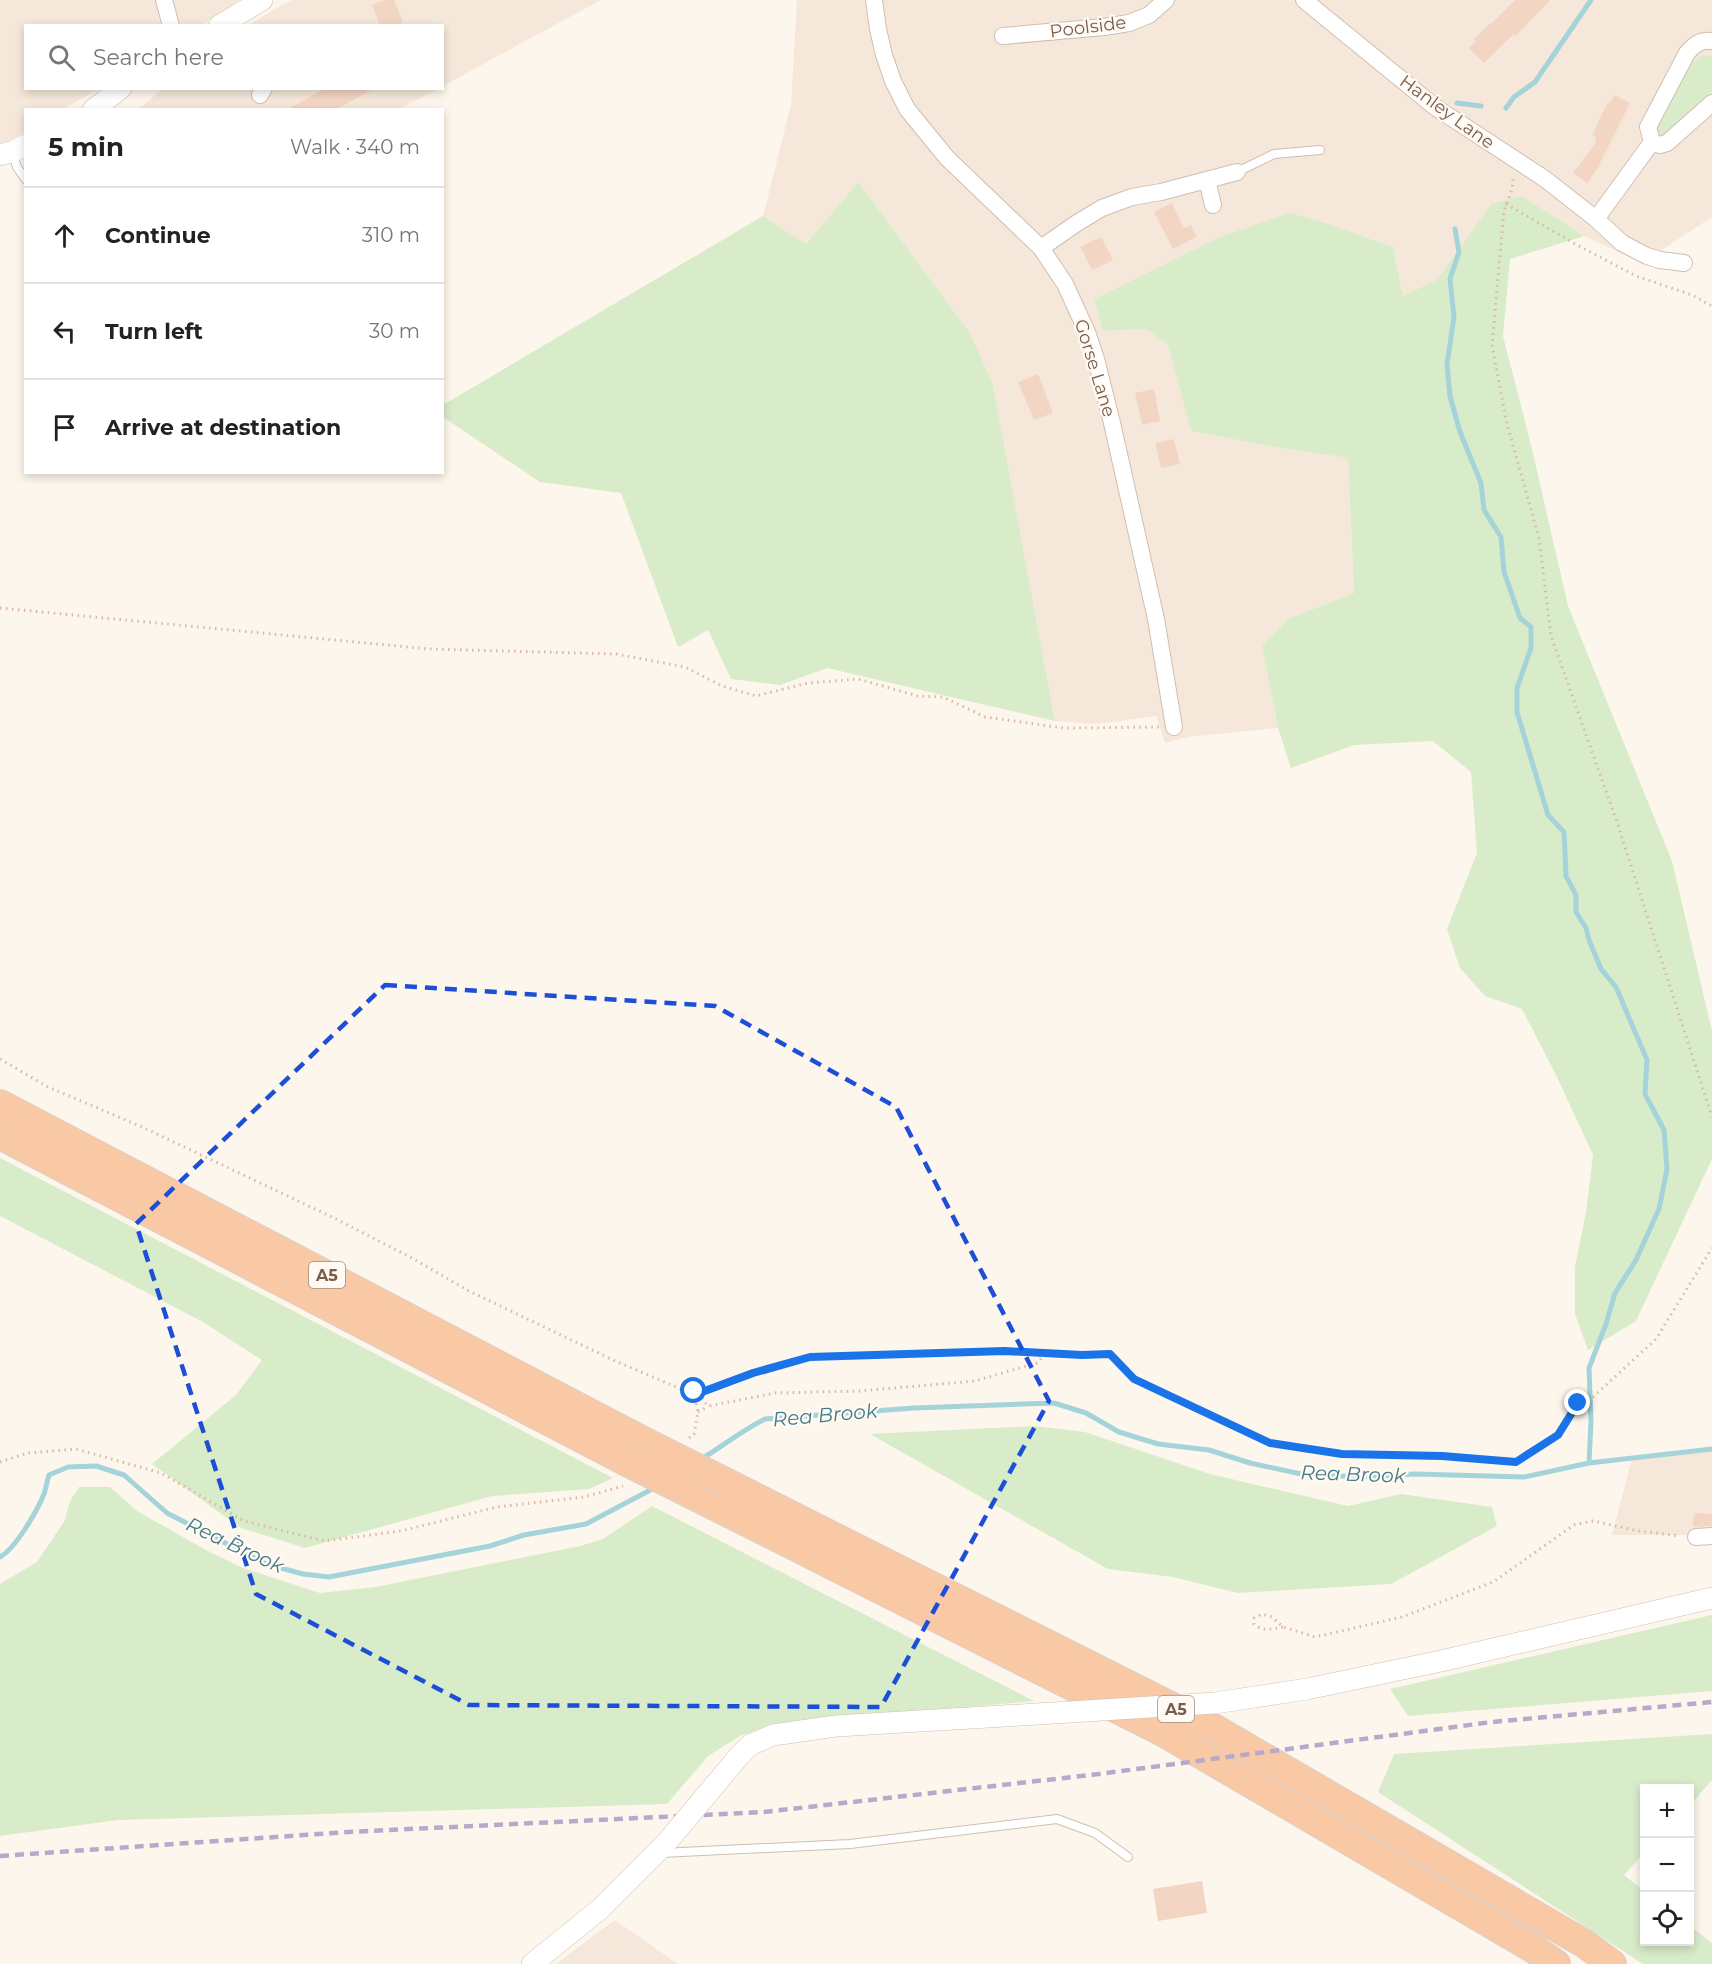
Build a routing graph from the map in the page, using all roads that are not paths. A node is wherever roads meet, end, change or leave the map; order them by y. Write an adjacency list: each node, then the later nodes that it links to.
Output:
1 (164, 0): 7 (street)
2 (262, 0): 6 (street)
3 (874, 0): 21 (street, Gorse Lane)
4 (1166, 0): 8 (street, Poolside)
5 (1314, 3): 20 (street, Hanley Lane)
6 (232, 22)
7 (170, 24)
8 (1003, 36)
9 (1712, 40): 13 (street)
10 (118, 90): 12 (street)
11 (1712, 103): 13 (street)
12 (96, 108)
13 (1652, 142): 20 (street)
14 (12, 150): 17 (lane)
15 (1320, 150): 16 (lane)
16 (1237, 172): 18 (street)
17 (24, 177)
18 (1206, 180): 19 (street); 21 (street)
19 (1213, 205)
20 (1596, 219): 22 (street, Hanley Lane)
21 (1041, 248): 23 (street, Gorse Lane)
22 (1684, 262)
23 (1174, 727)
24 (0, 1104): 31 (highway, A5, bridge)
25 (0, 1135): 30 (highway, A5, bridge)
26 (1712, 1598): 27 (street, bridge)
27 (662, 1848): 28 (lane); 29 (street)
28 (1128, 1857)
29 (532, 1964)
30 (1556, 1964)
31 (1612, 1964)

